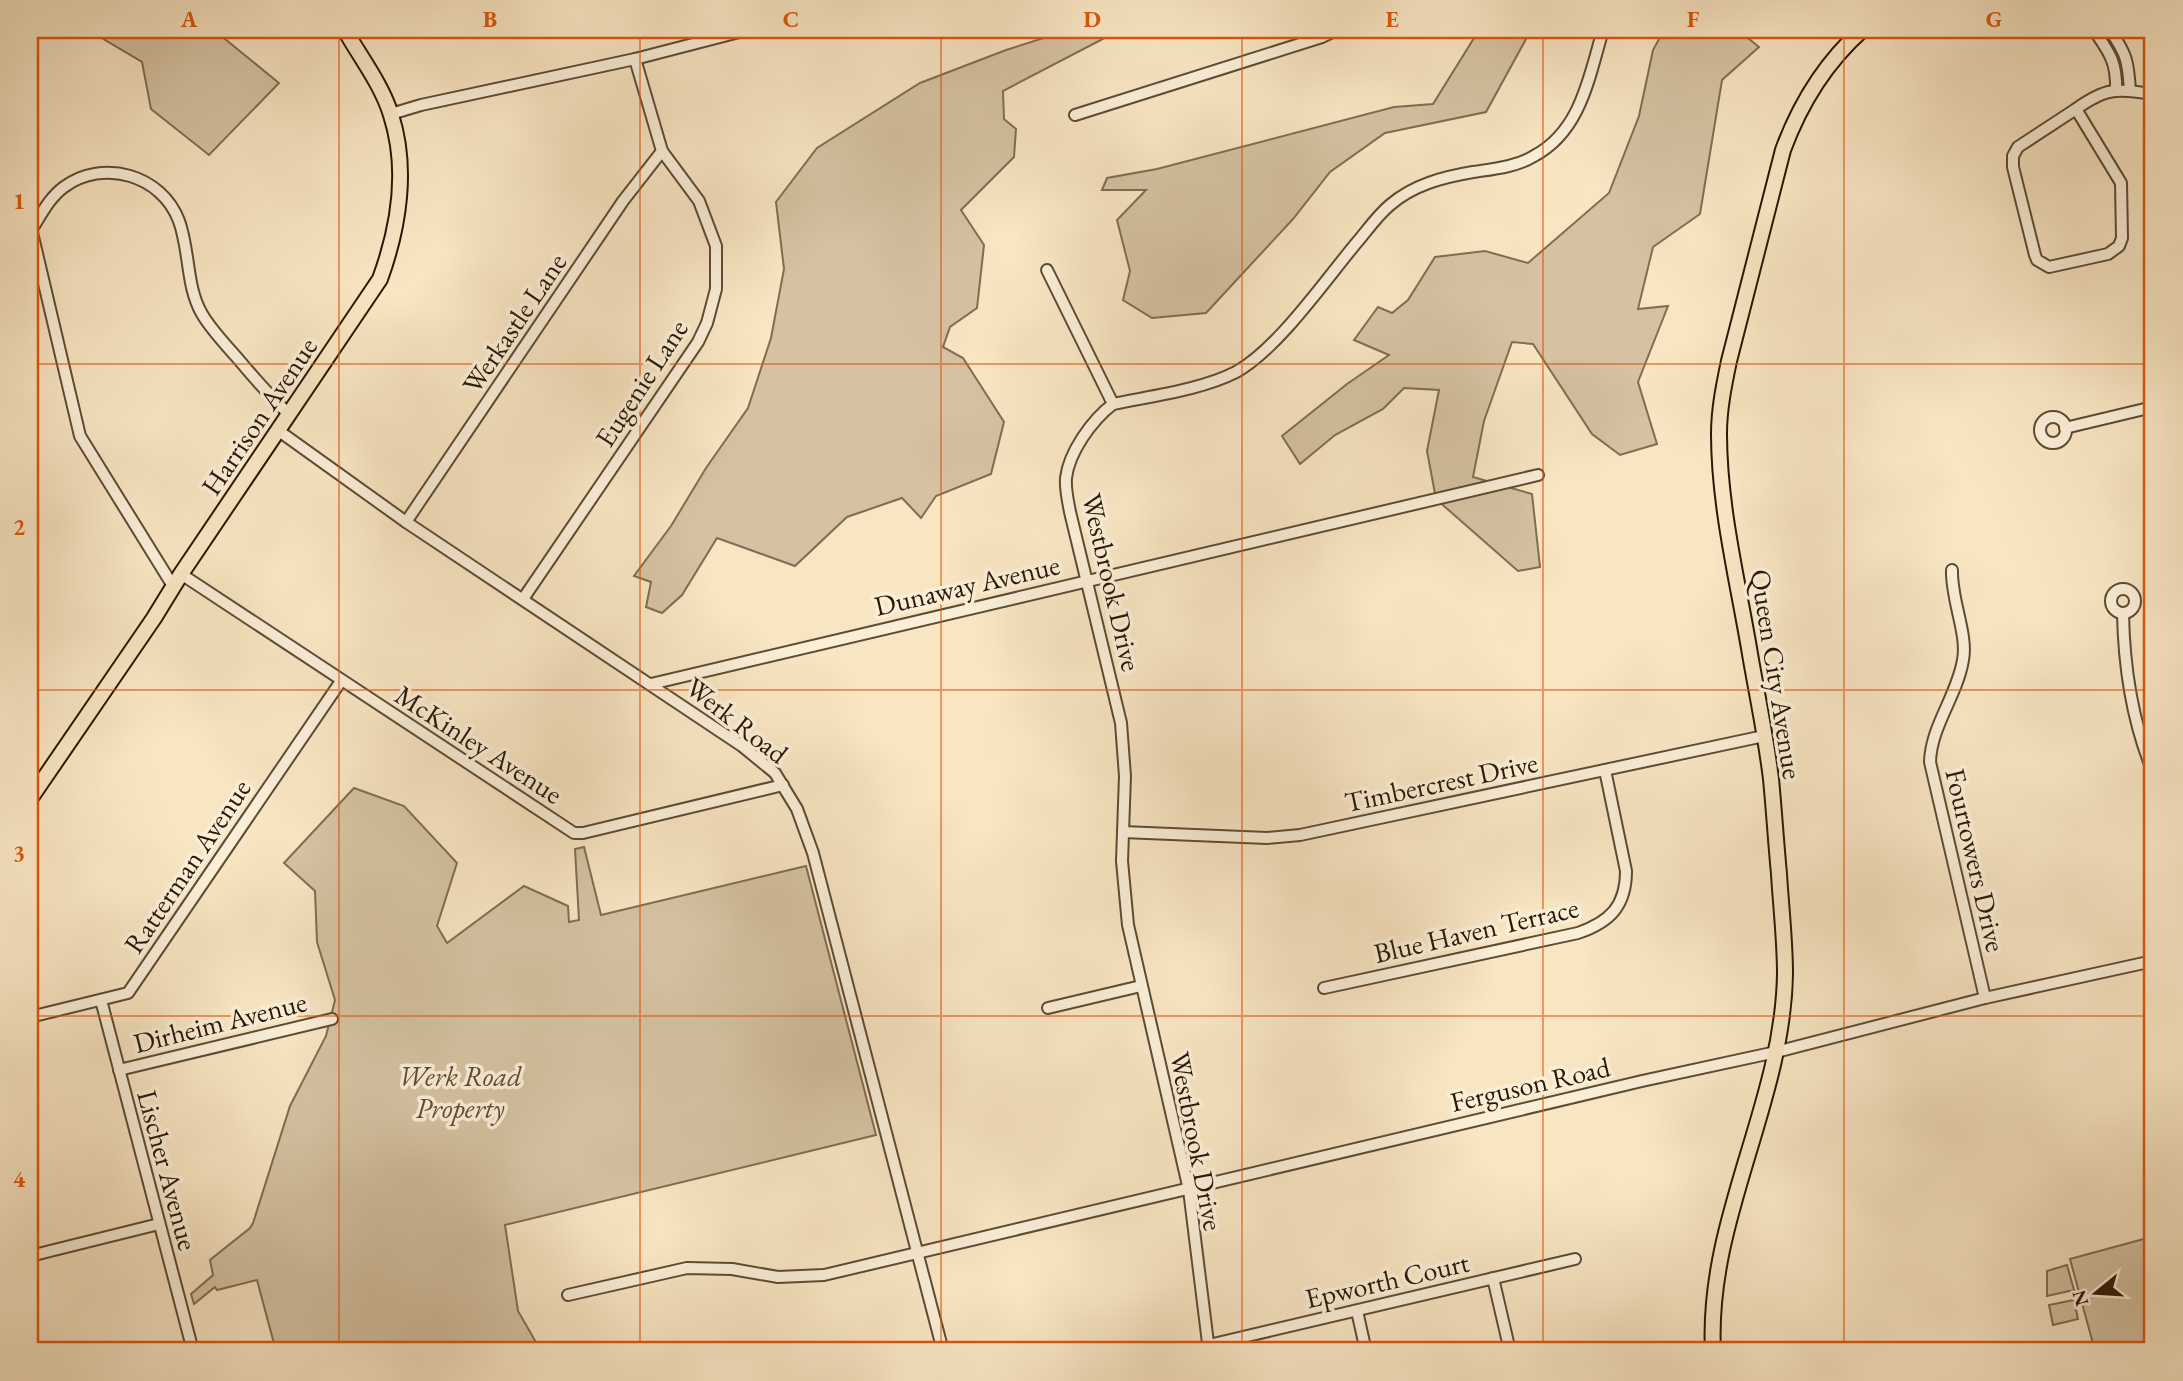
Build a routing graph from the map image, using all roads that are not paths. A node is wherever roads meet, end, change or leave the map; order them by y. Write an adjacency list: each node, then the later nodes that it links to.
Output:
1 (345, 30): 13 (main road, Harrison Avenue)
2 (747, 30): 8 (street)
3 (1337, 30): 14 (street)
4 (1603, 30): 18 (street)
5 (1863, 30): 32 (main road, Queen City Avenue)
6 (2094, 30): 9 (street)
7 (2110, 30): 10 (street)
8 (635, 59): 13 (street); 15 (street, Eugenie Lane)
9 (2116, 90): 10 (street); 12 (street)
10 (2130, 90): 11 (street)
11 (2153, 94)
12 (2076, 109): 12 (street)
13 (391, 114): 20 (main road, Harrison Avenue)
14 (1075, 115)
15 (662, 151): 24 (street, Werkastle Lane); 28 (street, Eugenie Lane)
16 (31, 225): 20 (street); 26 (street, McKinley Avenue)
17 (1047, 270): 18 (street)
18 (1113, 404): 27 (street, Westbrook Drive)
19 (2153, 407): 21 (street)
20 (290, 415): 22 (main road, Harrison Avenue)
21 (2065, 428)
22 (279, 431): 24 (street, Werk Road); 26 (main road, Harrison Avenue)
23 (1538, 475): 27 (street, Dunaway Avenue)
24 (405, 522): 28 (street, Werk Road)
25 (1952, 569): 41 (street, Fourtowers Drive)
26 (177, 580): 30 (street, McKinley Avenue); 36 (main road, Harrison Avenue)
27 (1087, 580): 31 (street, Dunaway Avenue); 37 (street, Westbrook Drive)
28 (523, 600): 31 (street, Werk Road)
29 (2123, 613): 34 (street)
30 (341, 681): 35 (street, McKinley Avenue); 42 (street, Ratterman Avenue)
31 (652, 684): 35 (street, Werk Road)
32 (1765, 736): 33 (street, Timbercrest Drive); 46 (main road, Queen City Avenue)
33 (1605, 770): 37 (street, Timbercrest Drive); 40 (street, Blue Haven Terrace)
34 (2153, 772)
35 (783, 785): 50 (street, Werk Road)
36 (30, 799)
37 (1123, 832): 39 (street, Westbrook Drive)
38 (2153, 961): 41 (street, Ferguson Road)
39 (1141, 986): 43 (street); 48 (street, Westbrook Drive)
40 (1324, 988)
41 (1985, 998): 46 (street, Ferguson Road)
42 (101, 1000): 44 (street, Ratterman Avenue); 47 (street, Lischer Avenue)
43 (1048, 1008)
44 (30, 1017)
45 (332, 1019): 47 (street, Dirheim Avenue)
46 (1776, 1052): 48 (street, Ferguson Road); 61 (main road, Queen City Avenue)
47 (119, 1070): 49 (street, Lischer Avenue)
48 (1189, 1190): 50 (street, Ferguson Road); 56 (street, Westbrook Drive)
49 (159, 1224): 51 (street); 57 (street, Lischer Avenue)
50 (918, 1253): 54 (street, Ferguson Road); 58 (street, Werk Road)
51 (30, 1256)
52 (1575, 1259): 53 (street, Epworth Court)
53 (1493, 1278): 55 (street, Epworth Court); 60 (street)
54 (568, 1295)
55 (1357, 1311): 56 (street, Epworth Court); 59 (street)
56 (1209, 1348)
57 (193, 1351)
58 (943, 1351)
59 (1366, 1351)
60 (1510, 1351)
61 (1713, 1351)

